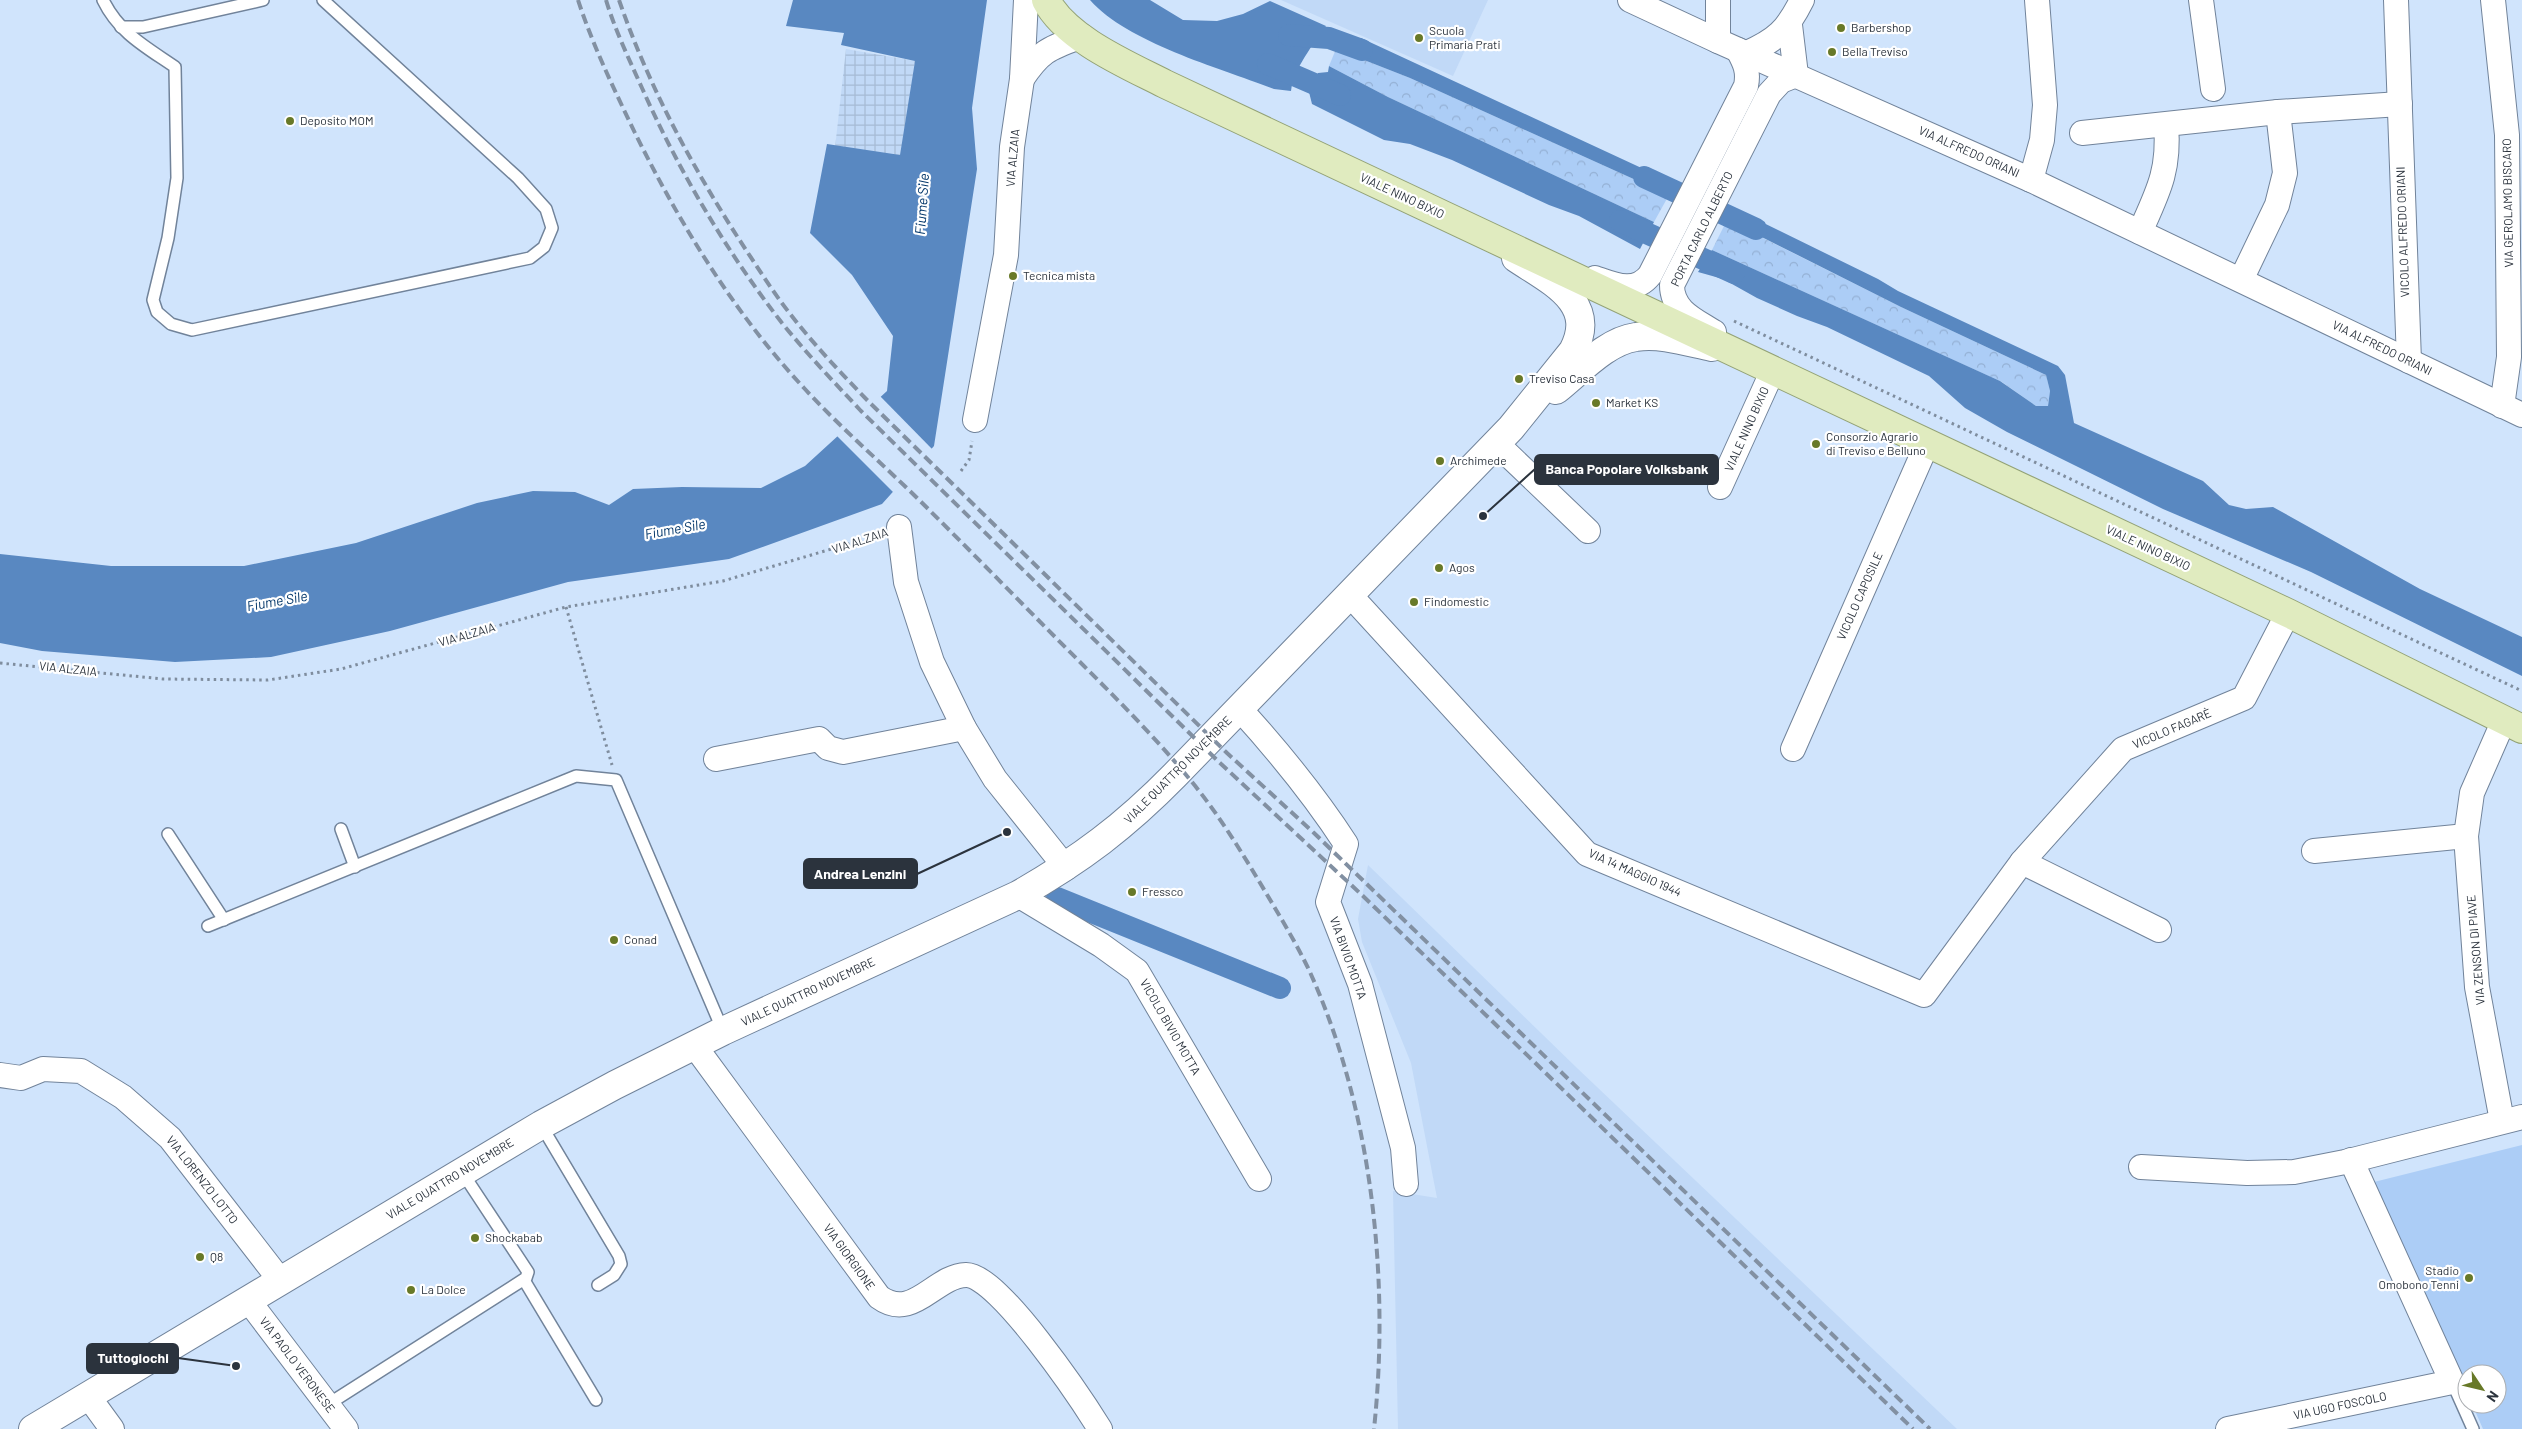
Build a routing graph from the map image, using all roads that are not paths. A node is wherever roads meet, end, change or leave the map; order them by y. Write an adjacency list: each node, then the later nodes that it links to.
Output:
1 (103, 0): 14 (lane)
2 (263, 0): 14 (lane)
3 (323, 0): 14 (lane)
4 (1026, 0): 18 (street, VIA ALZAIA)
5 (1046, 0): 15 (main road, VIALE NINO BIXIO)
6 (1630, 0): 16 (street, VIA ALFREDO ORIANI)
7 (1718, 0): 16 (street)
8 (1802, 0): 13 (street)
9 (2037, 0): 25 (street)
10 (2201, 0): 19 (street)
11 (2396, 0): 20 (street, VICOLO ALFREDO ORIANI)
12 (2493, 0): 24 (street, VIA GEROLAMO BISCARO)
13 (1790, 25): 16 (street); 17 (street)
14 (121, 27)
15 (1082, 36): 18 (street, VIA ALZAIA); 26 (main road, VIALE NINO BIXIO)
16 (1734, 48): 17 (street, VIA ALFREDO ORIANI); 28 (street, PORTA CARLO ALBERTO)
17 (1796, 75): 25 (street, VIA ALFREDO ORIANI); 32 (street, PORTA CARLO ALBERTO)
18 (1022, 79): 34 (street, VIA ALZAIA)
19 (2213, 88)
20 (2400, 104): 21 (street); 31 (street, VICOLO ALFREDO ORIANI)
21 (2278, 112): 22 (street); 29 (street)
22 (2166, 125): 23 (street); 27 (street)
23 (2082, 133)
24 (2515, 135): 33 (street, VIA GEROLAMO BISCARO)
25 (2031, 180): 27 (street, VIA ALFREDO ORIANI)
26 (1479, 232): 28 (main road, VIALE NINO BIXIO); 35 (main road, VIALE QUATTRO NOVEMBRE)
27 (2140, 232): 29 (street, VIA ALFREDO ORIANI)
28 (1541, 262): 30 (main road, VIALE NINO BIXIO)
29 (2241, 280): 31 (street, VIA ALFREDO ORIANI)
30 (1733, 351): 32 (main road, VIALE NINO BIXIO); 35 (main road, VIALE QUATTRO NOVEMBRE)
31 (2408, 361): 33 (street, VIA ALFREDO ORIANI)
32 (1766, 366): 36 (main road, VIALE NINO BIXIO); 37 (street, VIALE NINO BIXIO)
33 (2512, 411)
34 (975, 420)
35 (1503, 435): 39 (street); 40 (main road, VIALE QUATTRO NOVEMBRE)
36 (1927, 444): 41 (main road, VIALE NINO BIXIO); 45 (street, VICOLO CAPOSILE)
37 (1720, 487)
38 (899, 527): 44 (street)
39 (1588, 531)
40 (1349, 594): 42 (main road, VIALE QUATTRO NOVEMBRE); 58 (street, VIA 14 MAGGIO 1944)
41 (2288, 613): 43 (main road, VIALE NINO BIXIO); 51 (street, VICOLO FAGARÈ)
42 (1239, 708): 53 (main road, VIALE QUATTRO NOVEMBRE); 68 (street, VIA BIVIO MOTTA)
43 (2513, 724): 49 (street, VIA ZENSON DI PIAVE)
44 (964, 728): 46 (street); 53 (street)
45 (1793, 749)
46 (716, 759)
47 (341, 829): 52 (lane)
48 (168, 834): 55 (lane)
49 (2466, 836): 50 (street); 62 (street, VIA ZENSON DI PIAVE)
50 (2314, 851)
51 (2022, 862): 57 (street); 58 (street, VICOLO FAGARÈ)
52 (355, 867): 55 (lane); 59 (lane)
53 (1066, 868): 54 (main road, VIALE QUATTRO NOVEMBRE)
54 (1018, 895): 59 (main road, VIALE QUATTRO NOVEMBRE); 67 (street, VICOLO BIVIO MOTTA)
55 (224, 920): 56 (lane)
56 (208, 926)
57 (2159, 930)
58 (1924, 995)
59 (723, 1031): 60 (main road, VIALE QUATTRO NOVEMBRE)
60 (694, 1045): 63 (main road, VIALE QUATTRO NOVEMBRE); 80 (street, VIA GIORGIONE)
61 (0, 1075): 69 (street, VIA LORENZO LOTTO)
62 (2512, 1119): 64 (street)
63 (541, 1125): 66 (main road, VIALE QUATTRO NOVEMBRE); 71 (lane)
64 (2351, 1160): 65 (street); 73 (street)
65 (2141, 1167)
66 (462, 1172): 69 (main road, VIALE QUATTRO NOVEMBRE); 70 (lane)
67 (1259, 1179)
68 (1406, 1184)
69 (280, 1280): 72 (main road, VIALE QUATTRO NOVEMBRE)
70 (524, 1280): 75 (lane); 76 (lane)
71 (598, 1285)
72 (248, 1300): 74 (main road, VIALE QUATTRO NOVEMBRE); 76 (street, VIA PAOLO VERONESE)
73 (2452, 1382): 81 (street, VIA UGO FOSCOLO); 82 (lane)
74 (88, 1396): 77 (main road, VIALE QUATTRO NOVEMBRE); 78 (street)
75 (596, 1400)
76 (327, 1404): 79 (street, VIA PAOLO VERONESE)
77 (33, 1429)
78 (112, 1429)
79 (346, 1429)
80 (1100, 1429)
81 (2228, 1429)
82 (2473, 1429)

